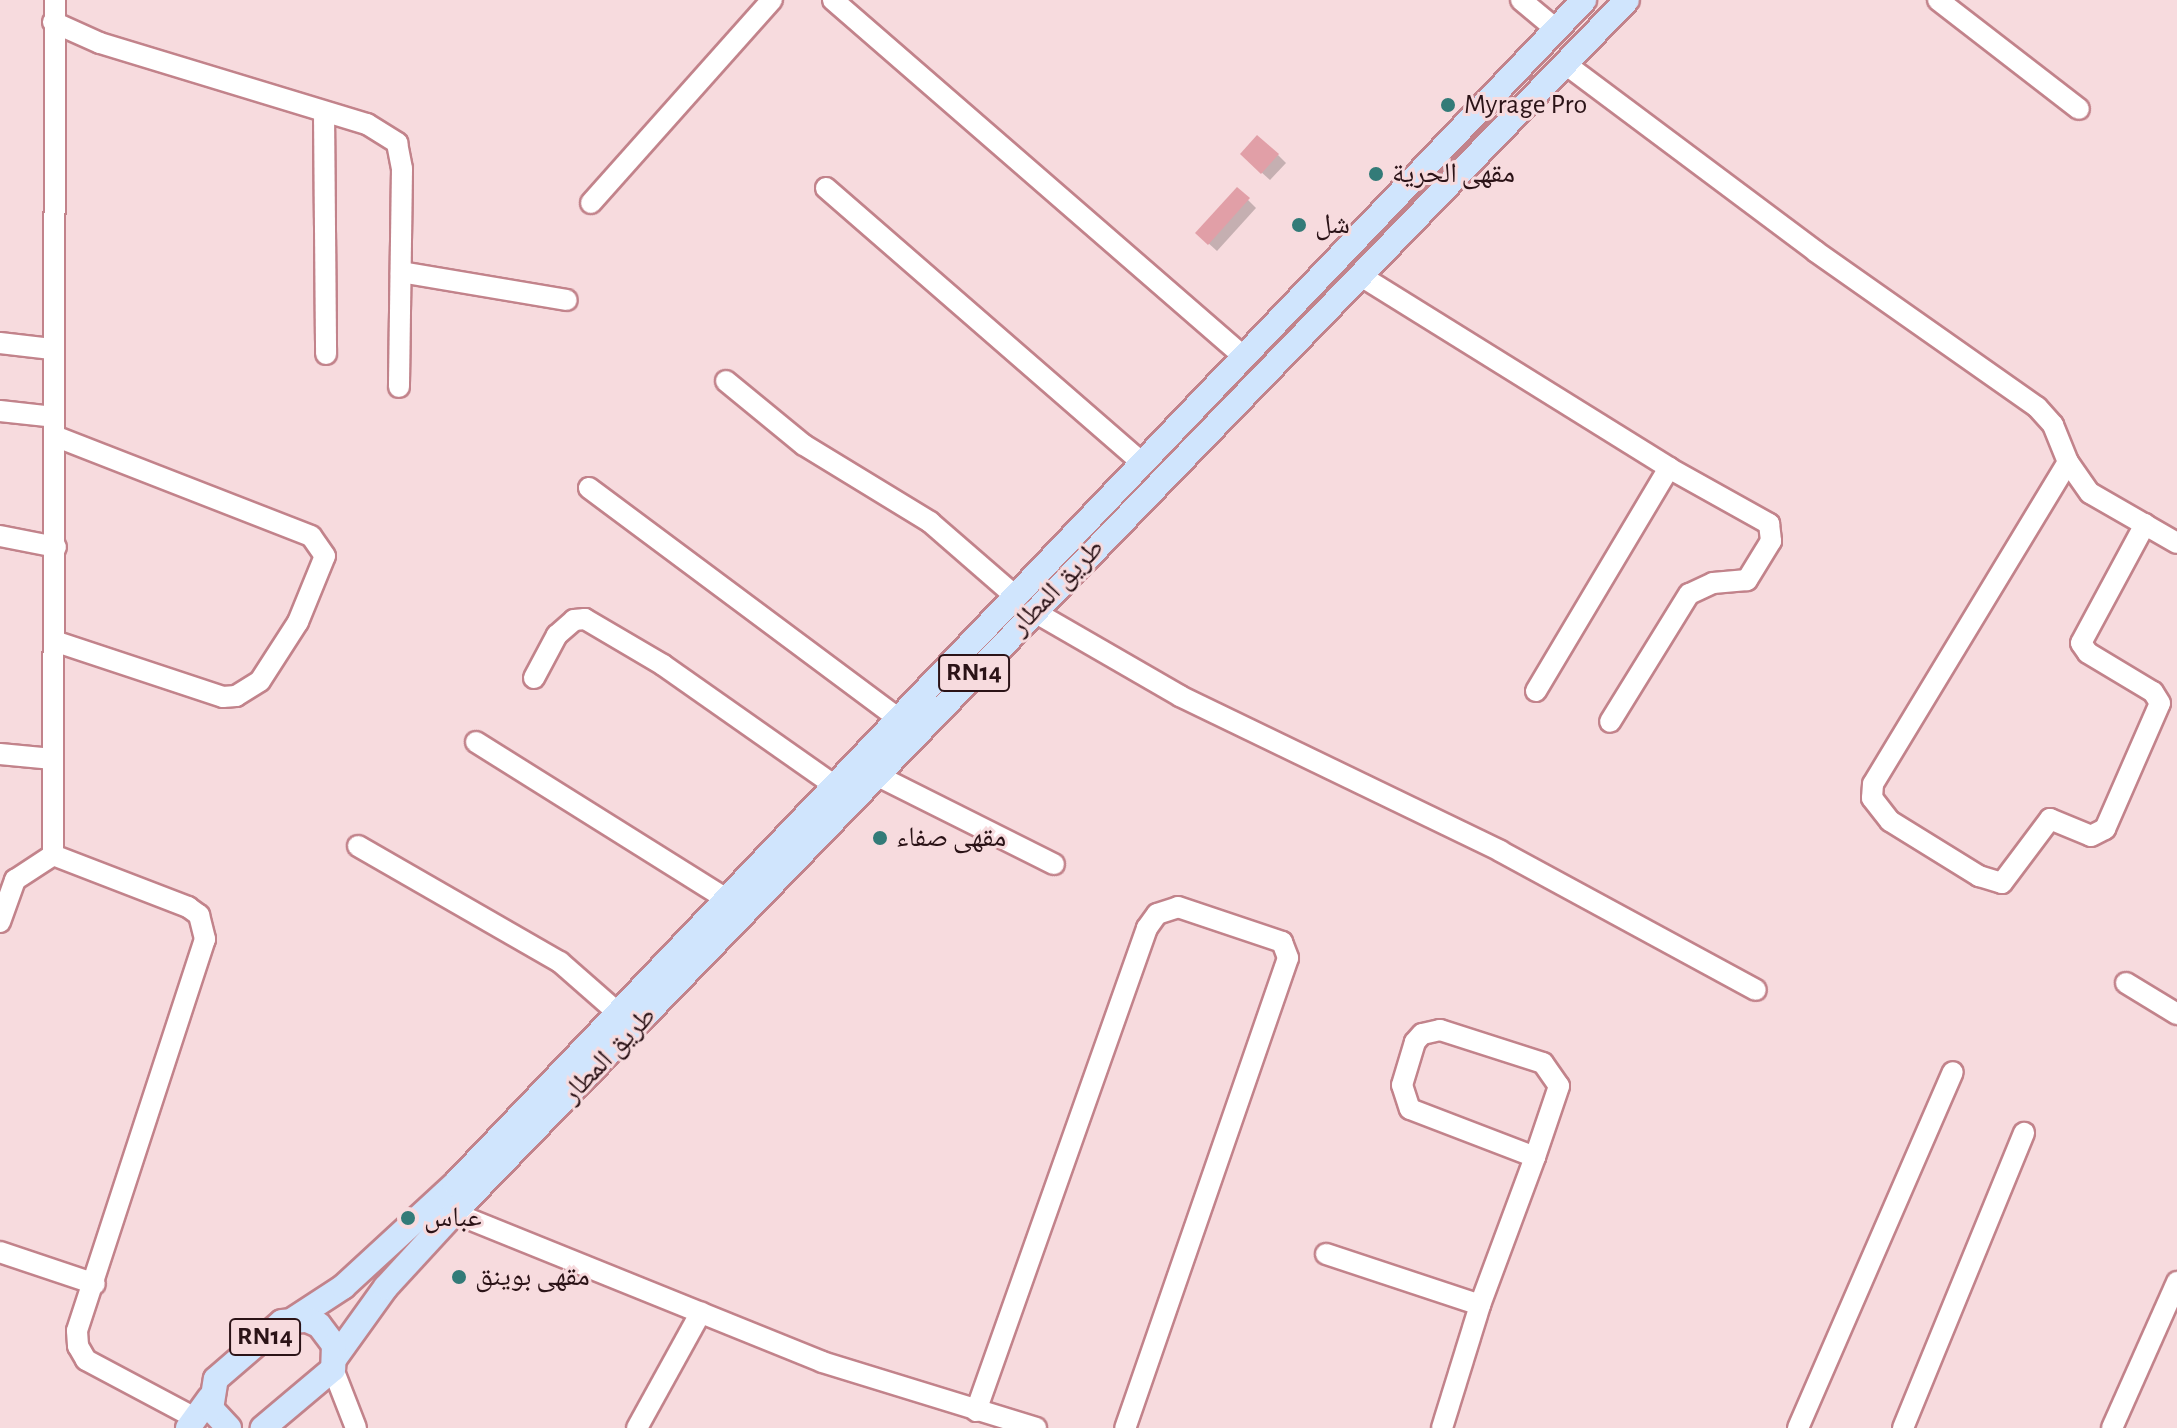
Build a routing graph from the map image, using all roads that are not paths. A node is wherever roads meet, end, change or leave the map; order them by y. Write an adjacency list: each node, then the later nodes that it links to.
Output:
1 (55, 0): 8 (street)
2 (772, 0): 14 (street)
3 (833, 0): 21 (street)
4 (1521, 0): 9 (street)
5 (1584, 0): 9 (main road, طريق المطار / RN14)
6 (1627, 0): 10 (main road, طريق المطار / RN14)
7 (1938, 0): 11 (street)
8 (53, 22): 12 (street); 19 (street)
9 (1557, 30): 21 (main road, طريق المطار / RN14)
10 (1564, 63): 16 (main road, طريق المطار / RN14); 26 (street)
11 (2079, 109)
12 (324, 113): 15 (street); 20 (street)
13 (826, 188): 27 (street)
14 (591, 203)
15 (401, 272): 17 (street); 23 (street)
16 (1361, 276): 28 (street); 35 (main road, طريق المطار / RN14)
17 (567, 300)
18 (0, 343): 19 (street)
19 (52, 349): 25 (street)
20 (326, 354)
21 (1243, 356): 27 (main road, طريق المطار / RN14)
22 (726, 381): 34 (street)
23 (399, 387)
24 (0, 411): 25 (street)
25 (55, 426): 33 (street); 36 (street)
26 (2068, 462): 30 (street); 30 (street)
27 (1144, 464): 34 (main road, طريق المطار / RN14)
28 (1669, 468): 38 (street); 40 (street)
29 (589, 488): 39 (street)
30 (2145, 524): 32 (street)
31 (0, 536): 33 (street)
32 (2177, 543)
33 (56, 547): 36 (street)
34 (1014, 595): 39 (main road, طريق المطار / RN14)
35 (1033, 611): 44 (main road, طريق المطار / RN14); 52 (street)
36 (54, 641): 43 (street)
37 (534, 678): 45 (street)
38 (1536, 691)
39 (898, 718): 45 (main road, طريق المطار / RN14)
40 (1610, 722)
41 (476, 742): 49 (street)
42 (0, 754): 43 (street)
43 (53, 759): 47 (street)
44 (876, 775): 48 (street); 58 (main road, طريق المطار / RN14)
45 (834, 785): 49 (main road, طريق المطار / RN14)
46 (358, 846): 53 (street)
47 (53, 855): 50 (street); 62 (street)
48 (1054, 864)
49 (725, 898): 53 (main road, طريق المطار / RN14)
50 (0, 922)
51 (2126, 983): 54 (street)
52 (1756, 990)
53 (617, 1012): 65 (main road, طريق المطار / RN14)
54 (2177, 1014)
55 (1953, 1072): 77 (street)
56 (2024, 1133): 78 (street)
57 (1535, 1157): 57 (street); 63 (street)
58 (454, 1213): 64 (street); 66 (main road, طريق المطار / RN14)
59 (0, 1252): 62 (street)
60 (1326, 1254): 63 (street)
61 (2177, 1282): 79 (street)
62 (95, 1284): 69 (street)
63 (1480, 1305): 76 (street)
64 (701, 1312): 68 (street); 73 (street)
65 (294, 1319): 66 (main road, RN14); 67 (main road, RN14)
66 (334, 1363): 70 (main road, RN14); 72 (street)
67 (210, 1398): 69 (main road, RN14); 71 (main road)
68 (976, 1411): 74 (street); 75 (street)
69 (192, 1423)
70 (269, 1427)
71 (229, 1428)
72 (356, 1428)
73 (637, 1428)
74 (1036, 1428)
75 (1125, 1428)
76 (1442, 1428)
77 (1798, 1428)
78 (1903, 1428)
79 (2112, 1428)

